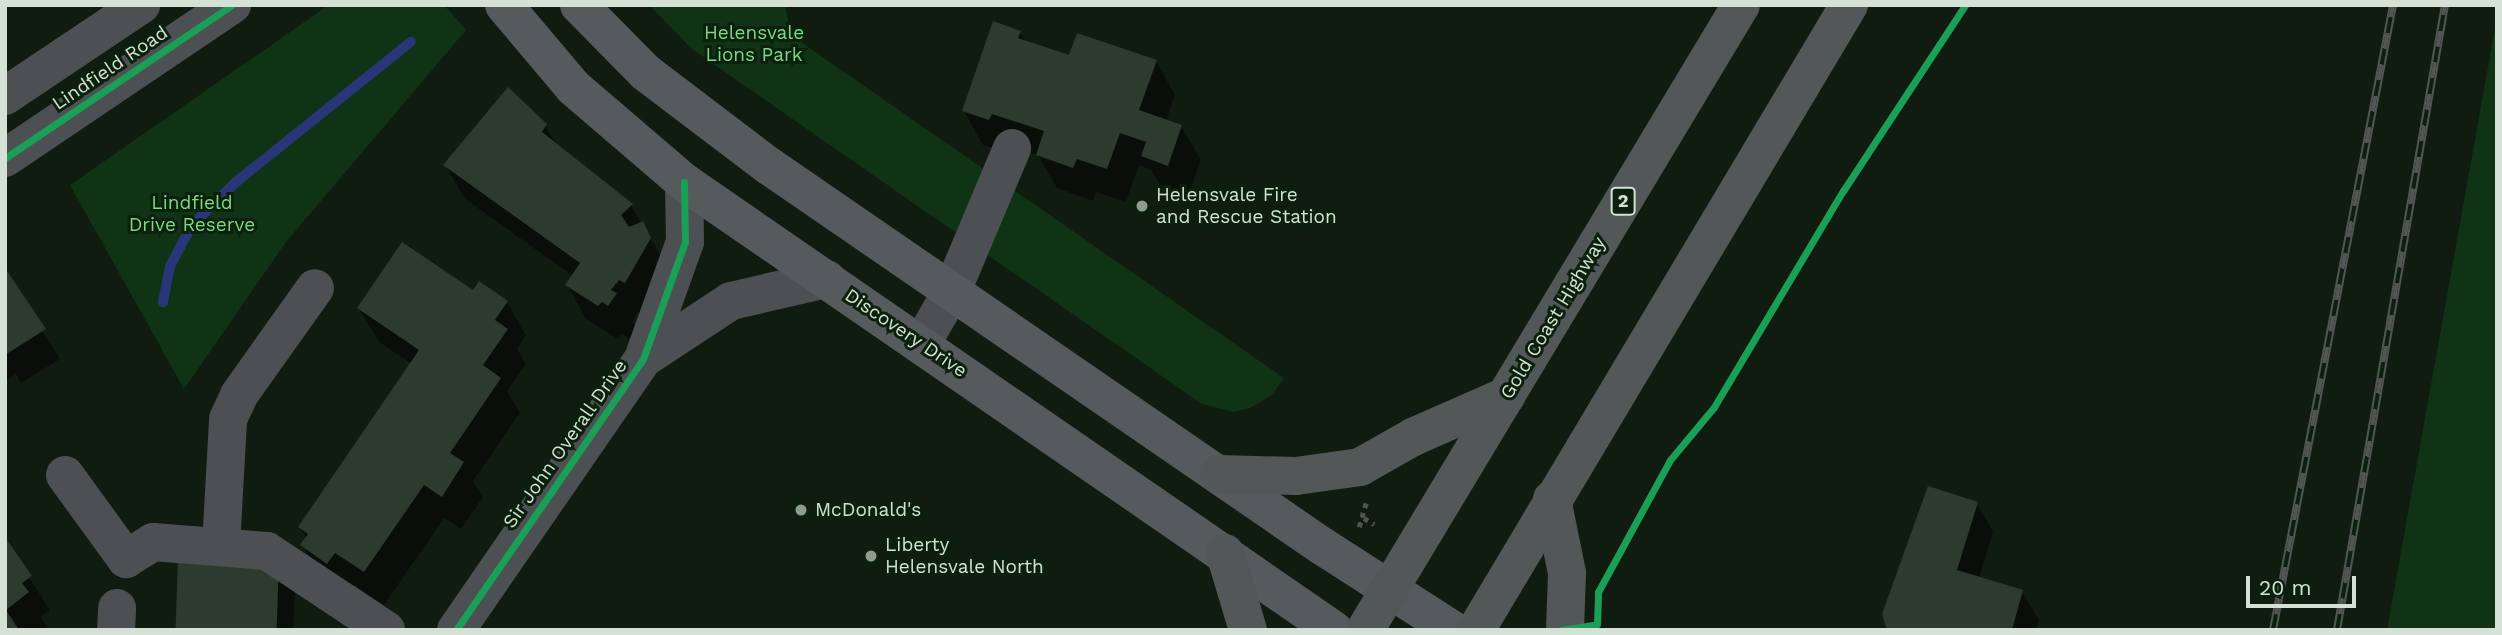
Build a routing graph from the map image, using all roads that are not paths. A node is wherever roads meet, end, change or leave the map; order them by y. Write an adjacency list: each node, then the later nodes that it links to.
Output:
1 (141, 5): 7 (street, Lindfield Road)
2 (232, 5): 9 (street, Lindfield Road)
3 (504, 5): 10 (main road, Discovery Drive)
4 (579, 5): 13 (main road)
5 (1741, 5): 16 (highway, Gold Coast Highway / 2)
6 (1849, 5): 19 (highway)
7 (5, 96)
8 (1012, 148): 13 (street)
9 (5, 158)
10 (684, 182): 11 (main road, Discovery Drive); 15 (street, Sir John Overall Drive)
11 (826, 279): 14 (main road, Discovery Drive); 15 (street, Sir John Overall Drive)
12 (315, 288): 20 (street)
13 (953, 291): 14 (street); 17 (main road)
14 (922, 343): 21 (main road, Discovery Drive)
15 (643, 359): 24 (street, Sir John Overall Drive)
16 (1506, 396): 17 (highway); 22 (highway, Gold Coast Highway / 2)
17 (1219, 474): 22 (main road)
18 (65, 475): 20 (street)
19 (1552, 499): 29 (highway); 30 (highway)
20 (222, 546): 23 (street)
21 (1225, 553): 25 (highway); 26 (main road, Discovery Drive)
22 (1388, 588): 27 (highway, Gold Coast Highway / 2); 28 (main road)
23 (386, 630)
24 (456, 630)
25 (1248, 630)
26 (1334, 630)
27 (1365, 630)
28 (1453, 630)
29 (1476, 630)
30 (1565, 630)

